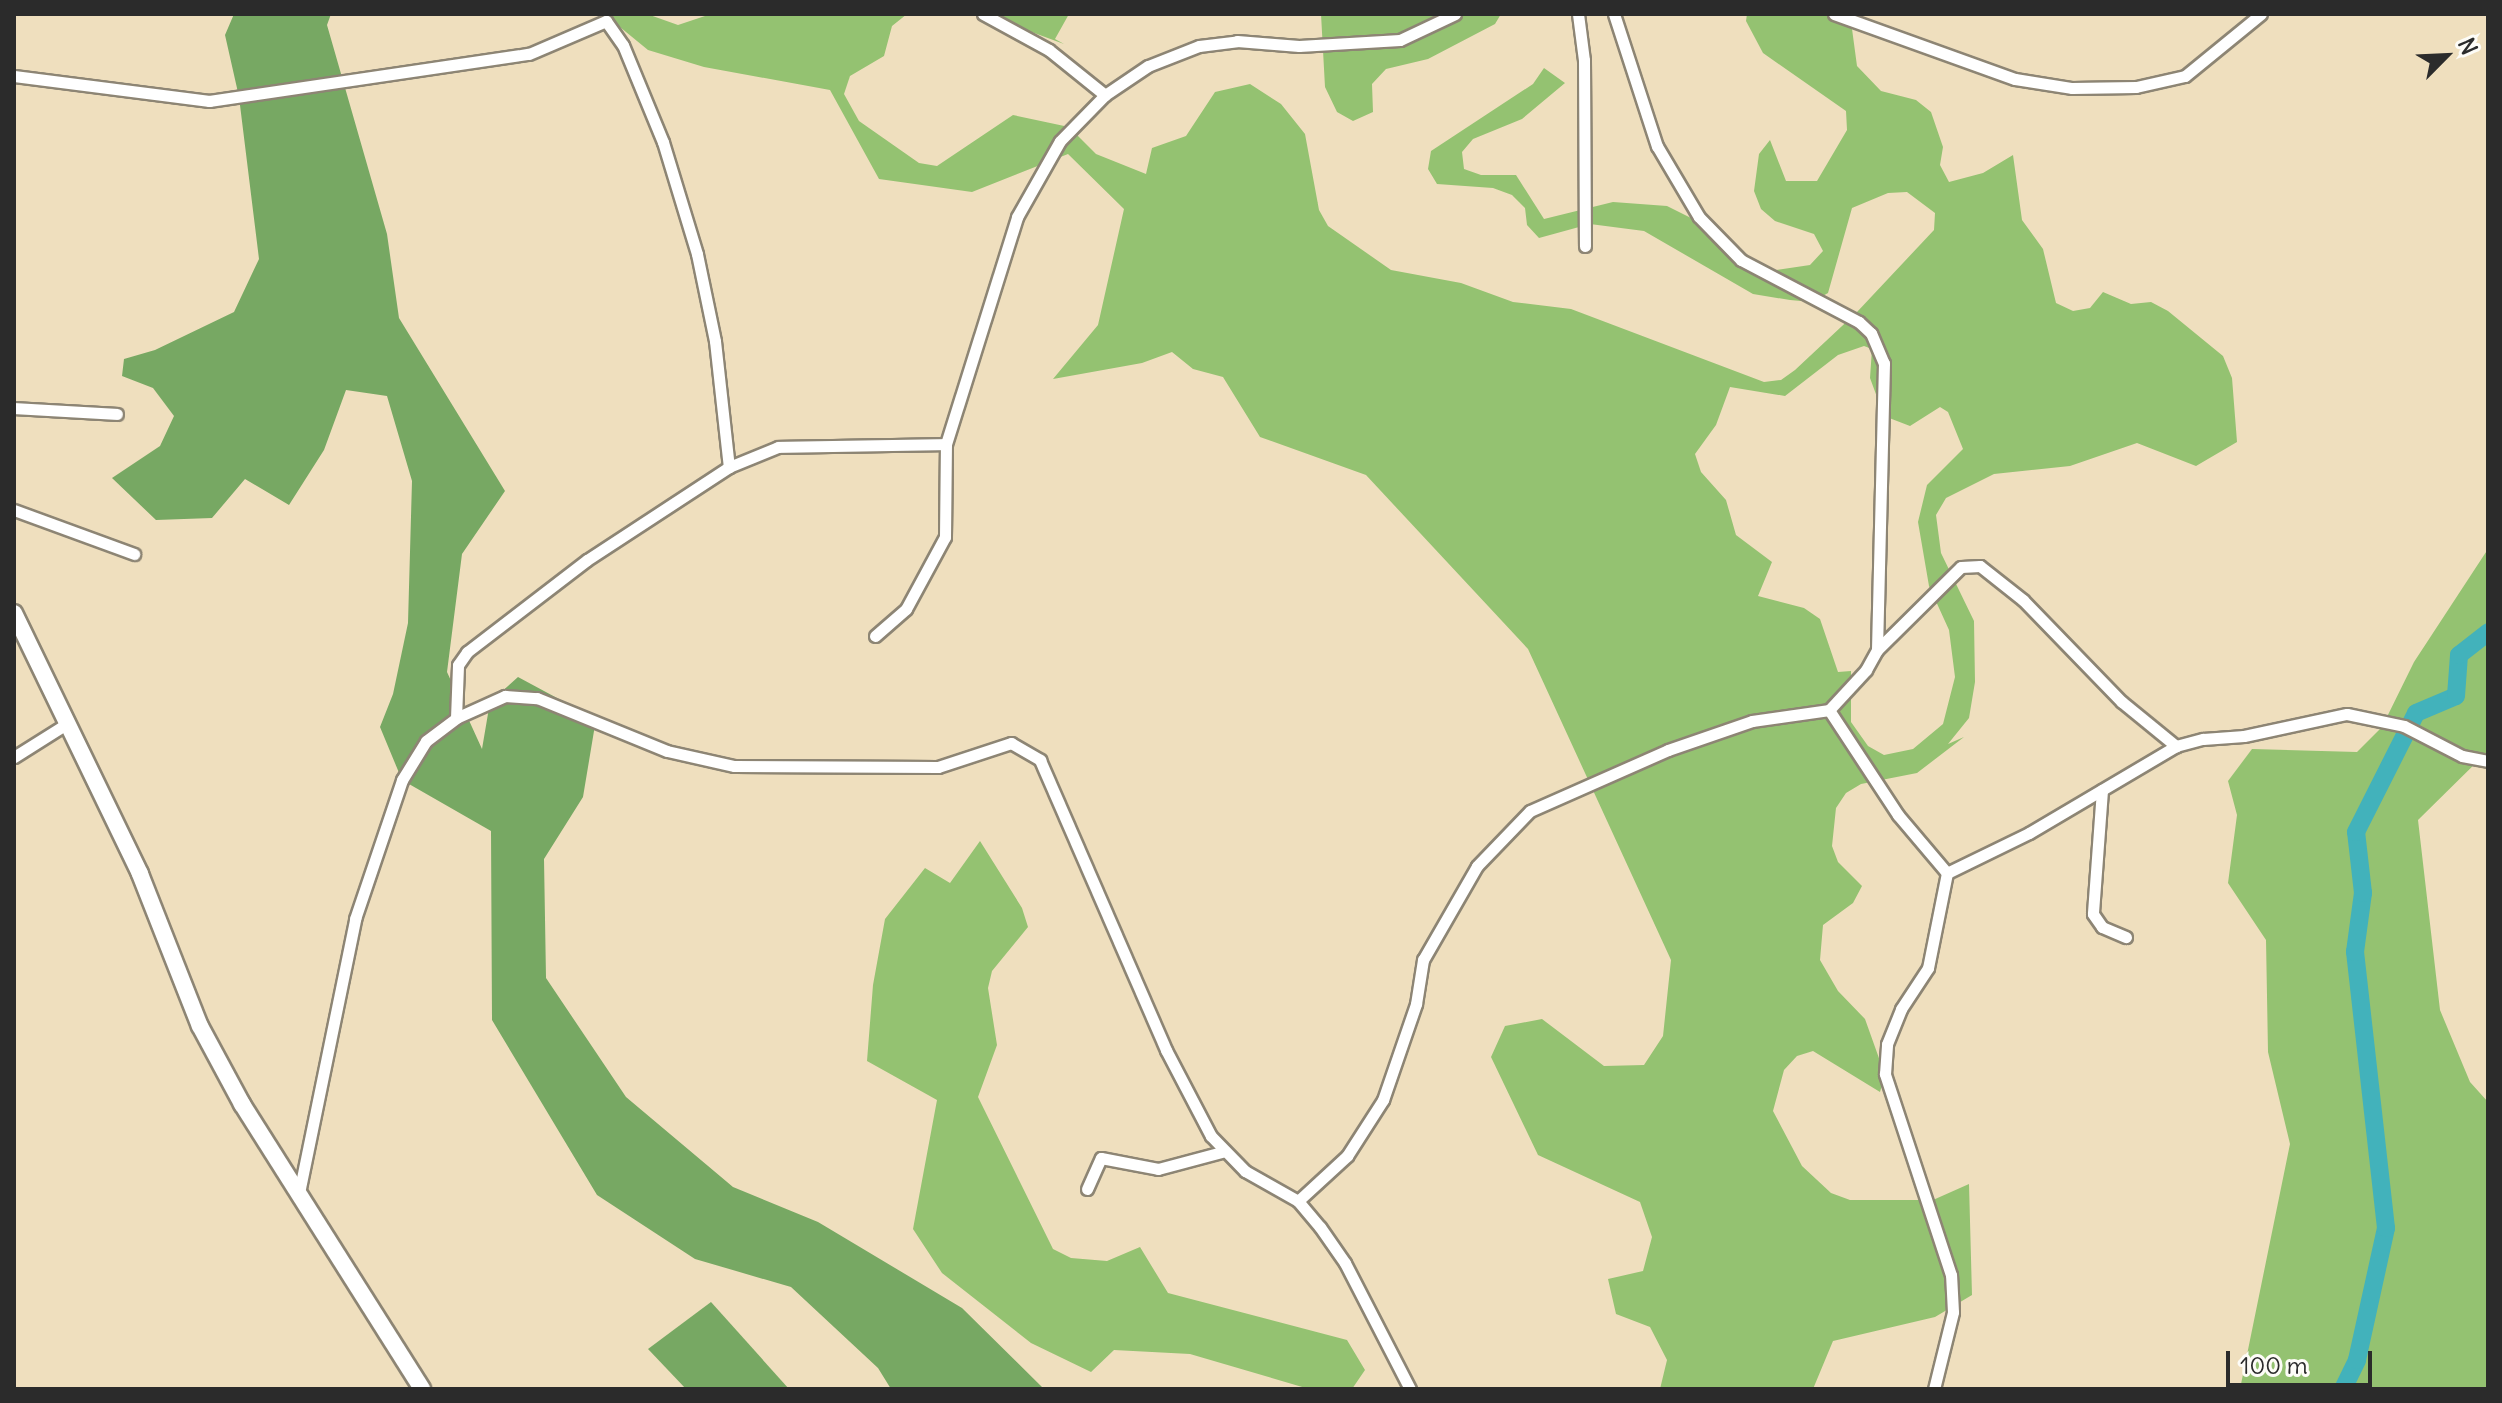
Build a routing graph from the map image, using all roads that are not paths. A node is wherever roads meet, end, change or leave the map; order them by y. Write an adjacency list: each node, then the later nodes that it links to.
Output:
1 (983, 14): 8 (street)
2 (1455, 14): 8 (street)
3 (1578, 14): 9 (street)
4 (1614, 14): 18 (street)
5 (1835, 14): 6 (street)
6 (2261, 14)
7 (14, 76): 13 (street)
8 (1105, 95): 12 (street)
9 (1585, 246)
10 (14, 408): 11 (street)
11 (117, 414)
12 (946, 444): 13 (street); 17 (street)
13 (729, 467): 20 (street)
14 (14, 510): 15 (street)
15 (134, 554)
16 (14, 613): 21 (street)
17 (875, 636)
18 (1877, 650): 19 (street); 22 (street)
19 (1829, 710): 26 (street); 31 (street)
20 (456, 718): 28 (street); 30 (street)
21 (68, 723): 23 (street); 30 (street)
22 (2176, 746): 24 (street); 25 (street)
23 (14, 757)
24 (2488, 761)
25 (2102, 790): 26 (street); 27 (street)
26 (1947, 873): 34 (street)
27 (2126, 937)
28 (1222, 1152): 29 (street); 31 (street)
29 (1087, 1189)
30 (299, 1193): 32 (street)
31 (1298, 1201): 33 (street)
32 (422, 1389)
33 (1410, 1389)
34 (1934, 1389)

